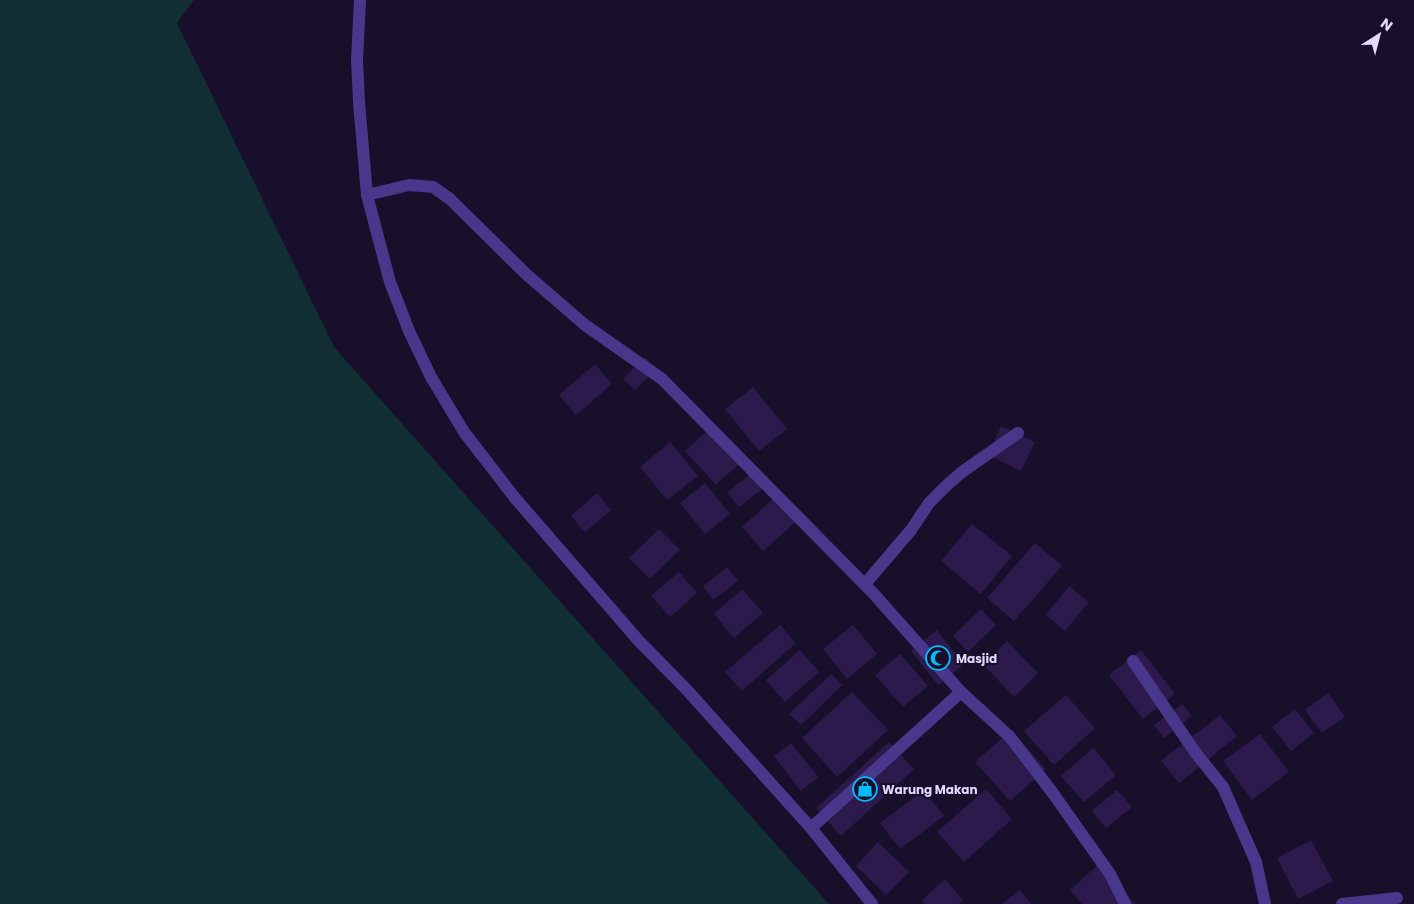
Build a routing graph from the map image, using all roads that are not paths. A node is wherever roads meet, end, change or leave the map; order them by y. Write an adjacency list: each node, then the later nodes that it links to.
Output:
1 (360, 0): 2 (street)
2 (368, 196): 4 (street); 7 (street)
3 (1018, 433): 4 (street)
4 (865, 584): 6 (street)
5 (1133, 662): 11 (street)
6 (961, 692): 7 (street); 10 (street)
7 (811, 828): 9 (street)
8 (1396, 898): 12 (street)
9 (872, 904)
10 (1125, 904)
11 (1265, 904)
12 (1342, 904)

